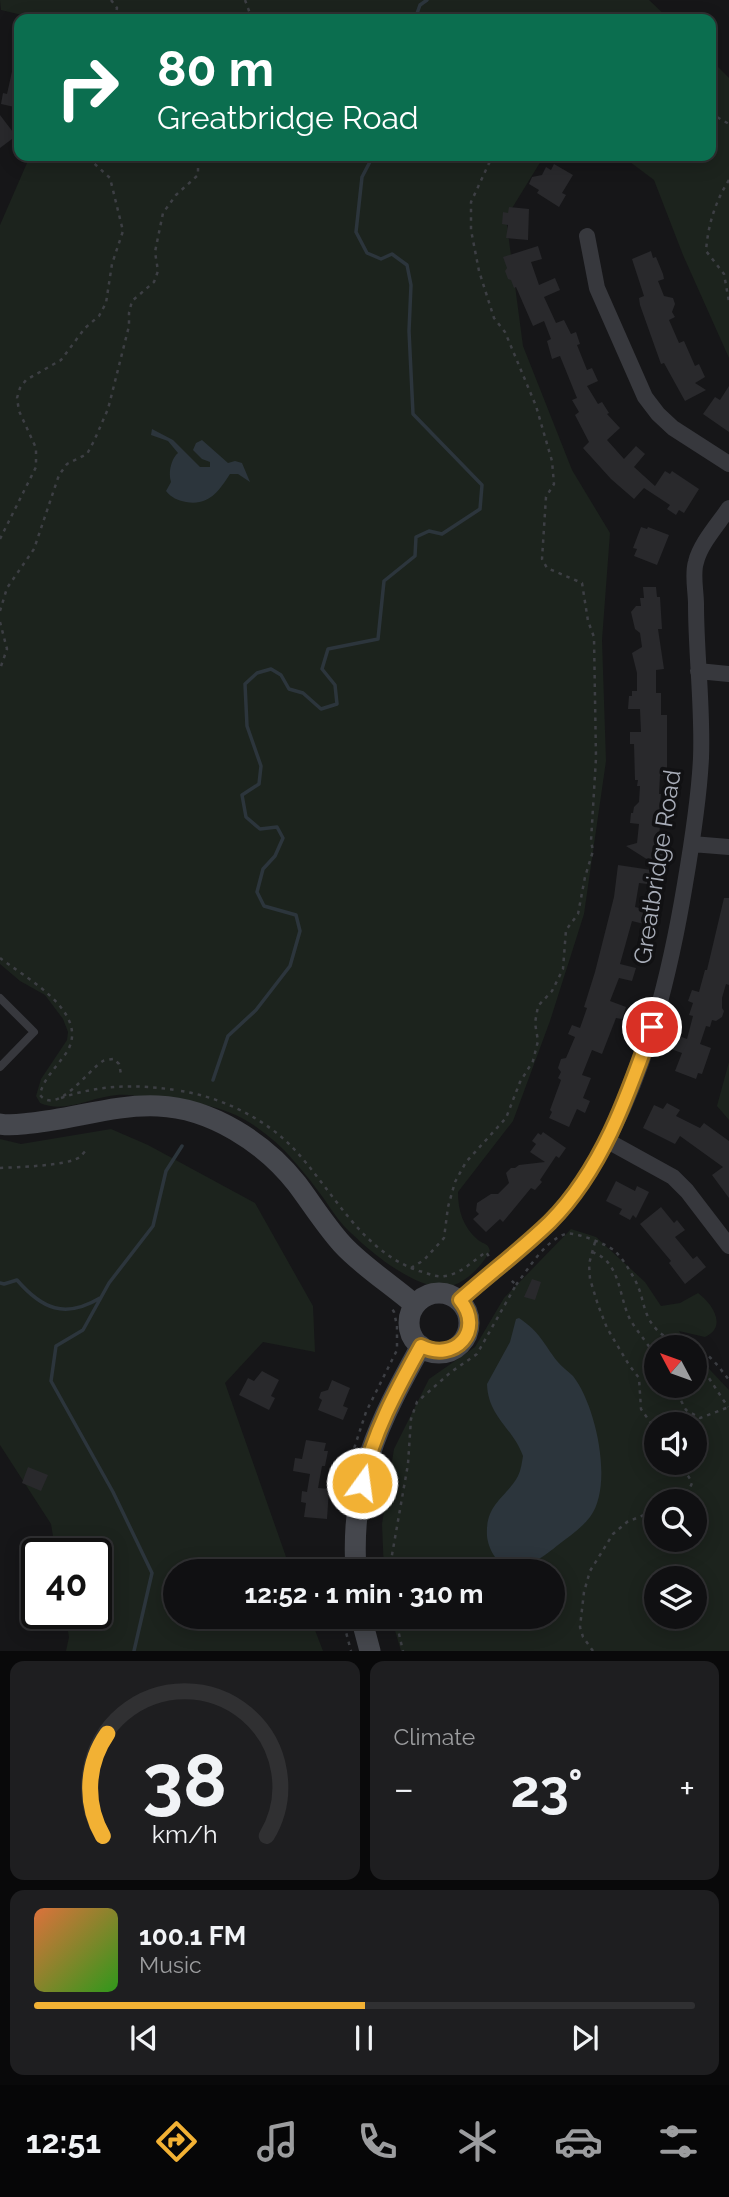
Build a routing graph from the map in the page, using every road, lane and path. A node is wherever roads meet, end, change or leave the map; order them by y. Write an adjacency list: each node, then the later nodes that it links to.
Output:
1 (91, 161): 9 (path)
2 (198, 161): 10 (path)
3 (490, 161): 28 (path)
4 (729, 180): 6 (path)
5 (587, 236): 7 (street)
6 (729, 302)
7 (729, 464)
8 (729, 508): 13 (street, Greatbridge Road)
9 (0, 540)
10 (0, 611)
11 (0, 622): 12 (path)
12 (0, 669)
13 (698, 671): 14 (street); 15 (street, Greatbridge Road)
14 (729, 674)
15 (692, 844): 16 (street); 22 (street, Greatbridge Road)
16 (729, 847)
17 (0, 958): 20 (path)
18 (0, 998): 19 (lane)
19 (0, 1067)
20 (121, 1074)
21 (0, 1124): 32 (street)
22 (607, 1140): 26 (street); 30 (street, Greatbridge Road)
23 (88, 1148): 24 (path)
24 (0, 1168)
25 (595, 1242): 27 (path); 29 (path); 33 (path)
26 (729, 1246)
27 (592, 1252): 34 (path); 41 (path)
28 (411, 1268)
29 (516, 1285)
30 (460, 1300): 32 (street); 35 (street)
31 (387, 1302): 42 (path)
32 (415, 1305): 35 (street)
33 (666, 1335)
34 (644, 1340)
35 (421, 1346): 44 (street)
36 (707, 1355): 38 (path)
37 (707, 1375): 40 (path)
38 (729, 1380)
39 (680, 1398): 40 (path)
40 (728, 1407)
41 (644, 1413)
42 (348, 1468)
43 (644, 1515): 51 (path)
44 (355, 1559)
45 (345, 1629): 48 (path)
46 (364, 1629): 49 (street)
47 (398, 1629): 50 (path)
48 (351, 1651)
49 (370, 1651)
50 (403, 1651)
51 (593, 1651)

